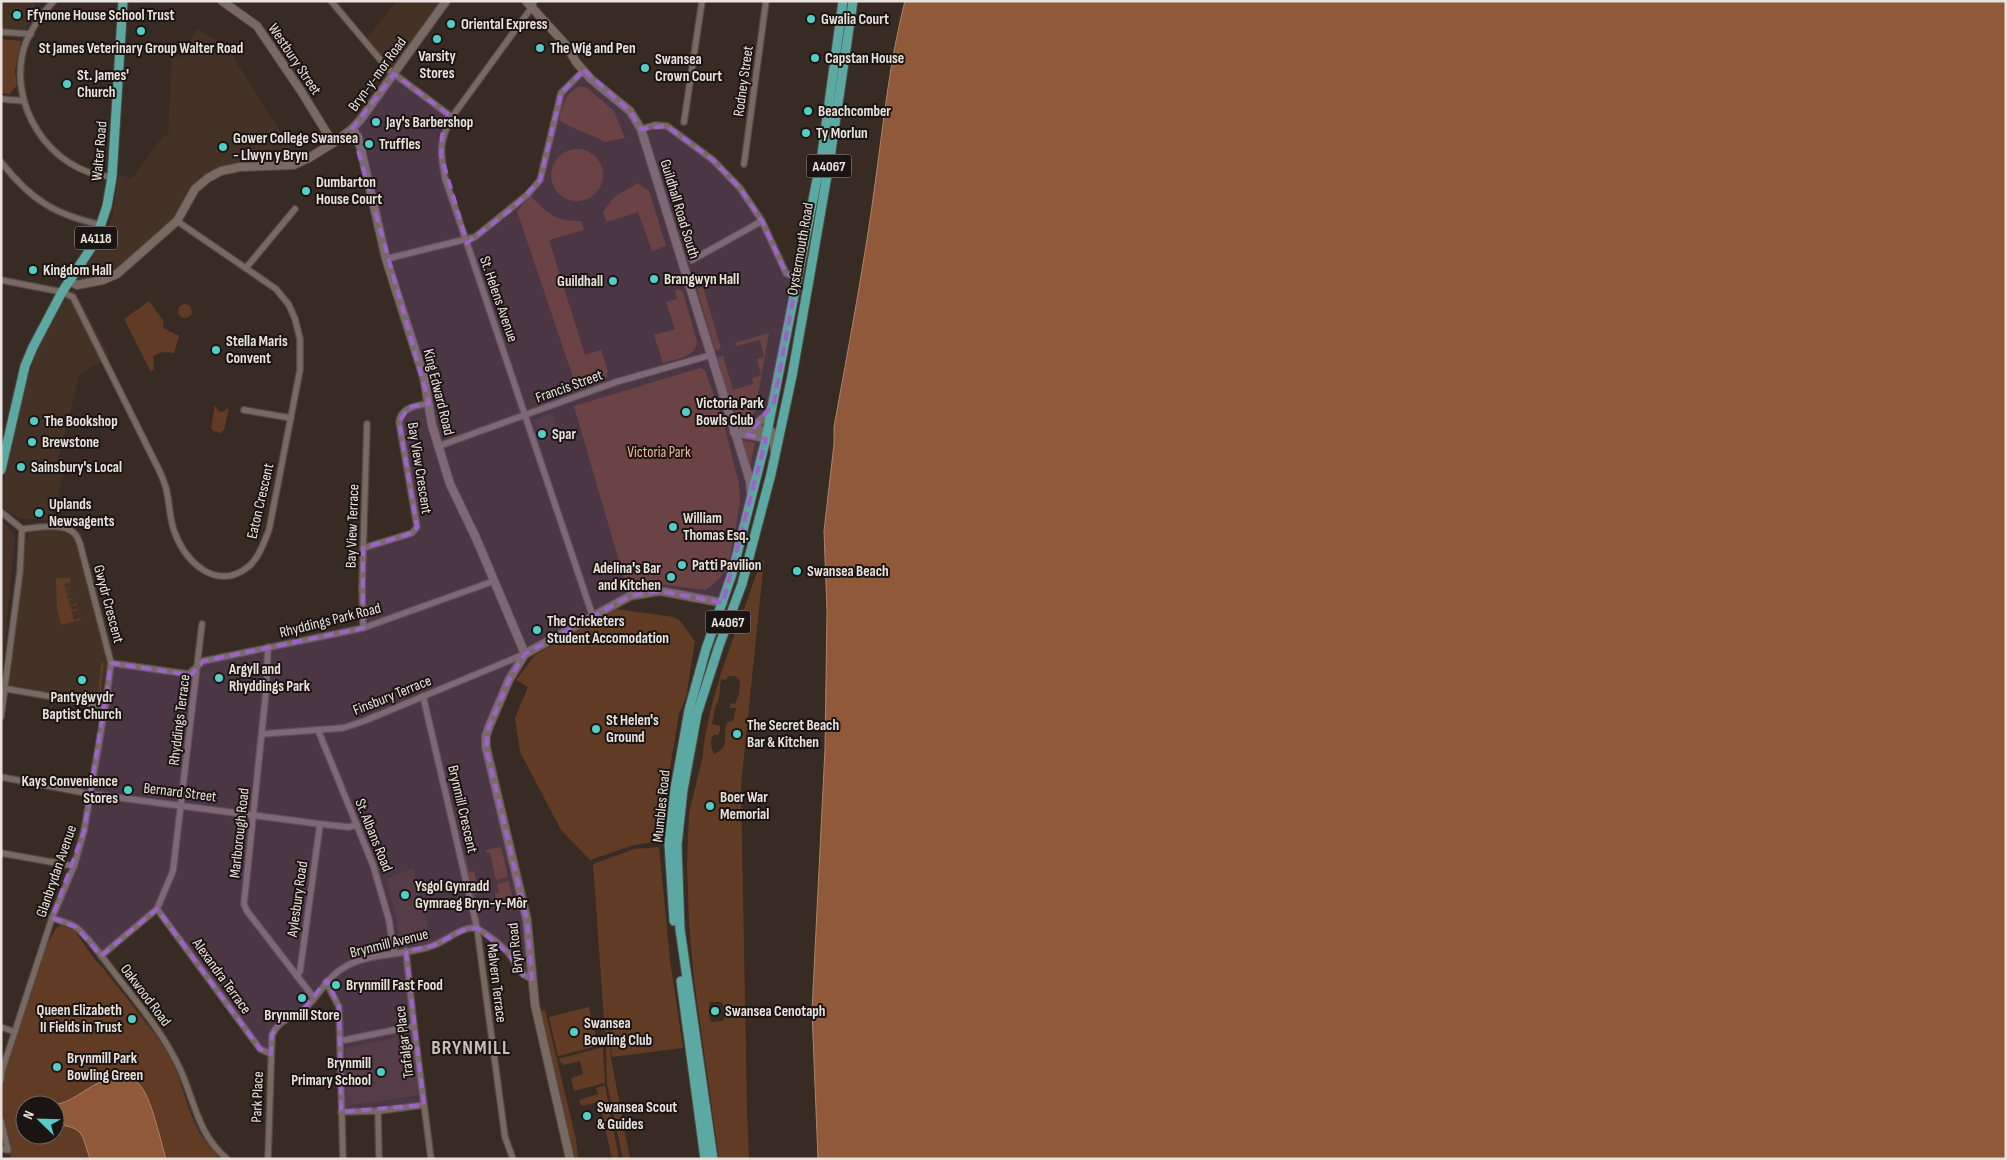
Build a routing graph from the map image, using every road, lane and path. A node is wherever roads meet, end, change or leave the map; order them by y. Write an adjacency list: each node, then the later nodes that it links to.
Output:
1 (54, 1): 13 (street)
2 (123, 1): 25 (main road, Walter Road / A4118)
3 (222, 1): 22 (street, Westbury Street)
4 (331, 1): 15 (street)
5 (446, 1): 15 (street, Bryn-y-mor Road)
6 (526, 1): 11 (street, Guildhall Road South)
7 (702, 1): 19 (street)
8 (766, 1): 24 (street, Rodney Street)
9 (843, 1): 34 (main road, Oystermouth Road / A4067)
10 (853, 1): 43 (main road, Oystermouth Road / A4067)
11 (533, 4): 14 (street, Guildhall Road South); 18 (street, St. Helens Avenue)
12 (1, 32): 13 (street)
13 (31, 34): 17 (street)
14 (584, 70): 21 (street, Guildhall Road South); 30 (street)
15 (394, 74): 18 (street); 20 (street, Bryn-y-mor Road)
16 (1, 100): 17 (street)
17 (24, 101): 25 (street)
18 (452, 117): 30 (street, St. Helens Avenue)
19 (684, 122)
20 (352, 129): 22 (street, Bryn-y-mor Road); 31 (street, King Edward Road)
21 (641, 129): 28 (street); 38 (street, Guildhall Road South)
22 (333, 143): 27 (street, Bryn-y-mor Road)
23 (1, 162): 29 (street)
24 (744, 164)
25 (112, 177): 29 (main road, Walter Road / A4118)
26 (295, 209): 33 (street)
27 (176, 221): 33 (street, Eaton Crescent); 36 (street, Bryn-y-mor Road)
28 (762, 221): 32 (street); 34 (street)
29 (102, 225): 36 (main road, Walter Road / A4118)
30 (466, 239): 31 (street); 45 (street, St. Helens Avenue)
31 (386, 259): 40 (street, King Edward Road)
32 (692, 260)
33 (246, 268): 46 (street, Eaton Crescent)
34 (797, 278): 39 (main road, Oystermouth Road / A4067)
35 (1, 280): 37 (street)
36 (70, 281): 37 (main road, Walter Road / A4118)
37 (62, 292): 46 (street, Eaton Crescent); 52 (main road, A4118)
38 (710, 355): 44 (street, Guildhall Road South); 45 (street, Francis Street)
39 (779, 378): 41 (main road, Mumbles Road / A4067)
40 (429, 403): 51 (street, King Edward Road); 58 (street, Bay View Crescent)
41 (774, 403): 48 (street); 50 (main road, Mumbles Road / A4067)
42 (244, 410): 46 (street)
43 (784, 411): 50 (street); 53 (main road, Mumbles Road / A4067)
44 (728, 413): 48 (street); 49 (street, Guildhall Road South)
45 (525, 415): 51 (street, Francis Street); 61 (street, St. Helens Avenue)
46 (291, 418)
47 (367, 424): 58 (street, Bay View Terrace)
48 (752, 428): 50 (street)
49 (734, 432): 50 (street); 55 (street, Guildhall Road South)
50 (769, 436): 53 (street); 55 (main road, Mumbles Road / A4067)
51 (439, 446): 59 (street, King Edward Road)
52 (4, 447): 54 (main road, A4118)
53 (775, 455): 75 (main road, Mumbles Road / A4067)
54 (1, 470)
55 (752, 500): 60 (main road, Mumbles Road / A4067)
56 (1, 512): 57 (street)
57 (22, 529): 66 (street, Gwydr Crescent); 68 (street)
58 (363, 548): 63 (street, Bay View Terrace)
59 (494, 581): 63 (street, Rhyddings Park Road); 65 (street, King Edward Road)
60 (723, 603): 61 (street); 75 (main road, Mumbles Road / A4067)
61 (593, 617): 65 (street)
62 (202, 624): 67 (street)
63 (364, 628): 64 (street, Rhyddings Park Road)
64 (268, 647): 67 (street, Rhyddings Park Road); 73 (street, Marlborough Road)
65 (525, 654): 69 (street, Finsbury Terrace); 91 (street, Bryn Road)
66 (111, 663): 67 (street, Gwydr Crescent); 70 (street, Glanbrydan Avenue)
67 (198, 666): 77 (street, Rhyddings Terrace)
68 (3, 688): 70 (street); 71 (street)
69 (424, 696): 72 (street, Finsbury Terrace); 86 (street, Brynmill Crescent)
70 (106, 706): 76 (street, Glanbrydan Avenue)
71 (1, 717)
72 (318, 730): 73 (street, Finsbury Terrace); 80 (street, St. Albans Road)
73 (262, 734): 78 (street, Marlborough Road)
74 (1, 777): 76 (street, Bernard Street)
75 (679, 789): 81 (main road, Mumbles Road)
76 (91, 794): 77 (street, Bernard Street); 83 (street, Glanbrydan Avenue)
77 (182, 805): 78 (street, Bernard Street); 84 (street, Rhyddings Terrace)
78 (254, 814): 79 (street, Bernard Street); 90 (street, Marlborough Road)
79 (320, 824): 80 (street, Bernard Street); 90 (street, Aylesbury Road)
80 (357, 825): 88 (street, St. Albans Road)
81 (673, 844): 113 (main road, Mumbles Road); 114 (main road, Mumbles Road)
82 (1, 853): 83 (street)
83 (74, 866): 85 (street, Glanbrydan Avenue)
84 (157, 909): 89 (street, Rhyddings Terrace); 99 (street, Alexandra Terrace)
85 (52, 918): 89 (street, Oakwood Road); 96 (street, Glanbrydan Avenue)
86 (478, 928): 87 (street, Brynmill Avenue); 91 (street); 111 (street, Malvern Terrace)
87 (406, 951): 88 (street, Brynmill Avenue); 94 (street, Trafalgar Place)
88 (394, 953): 92 (street, Brynmill Avenue)
89 (101, 956): 106 (street, Oakwood Road)
90 (297, 976): 93 (street, Marlborough Road)
91 (532, 979): 112 (street, Bryn Road)
92 (326, 982): 93 (street, Brynmill Avenue); 98 (street)
93 (314, 998): 97 (street, Brynmill Avenue)
94 (414, 1026): 98 (street); 101 (street, Trafalgar Place)
95 (1, 1027): 96 (street)
96 (16, 1032): 100 (street, Glanbrydan Avenue)
97 (272, 1035): 99 (street, Park Place)
98 (340, 1041): 103 (street)
99 (271, 1054): 107 (street, Park Place)
100 (1, 1080)
101 (424, 1105): 102 (street); 110 (street, Trafalgar Place)
102 (378, 1111): 103 (street); 109 (street)
103 (341, 1112): 108 (street)
104 (1, 1121): 105 (street)
105 (1, 1149)
106 (227, 1159)
107 (268, 1159)
108 (343, 1159)
109 (379, 1159)
110 (431, 1159)
111 (513, 1159)
112 (570, 1159)
113 (705, 1159)
114 (713, 1159)

